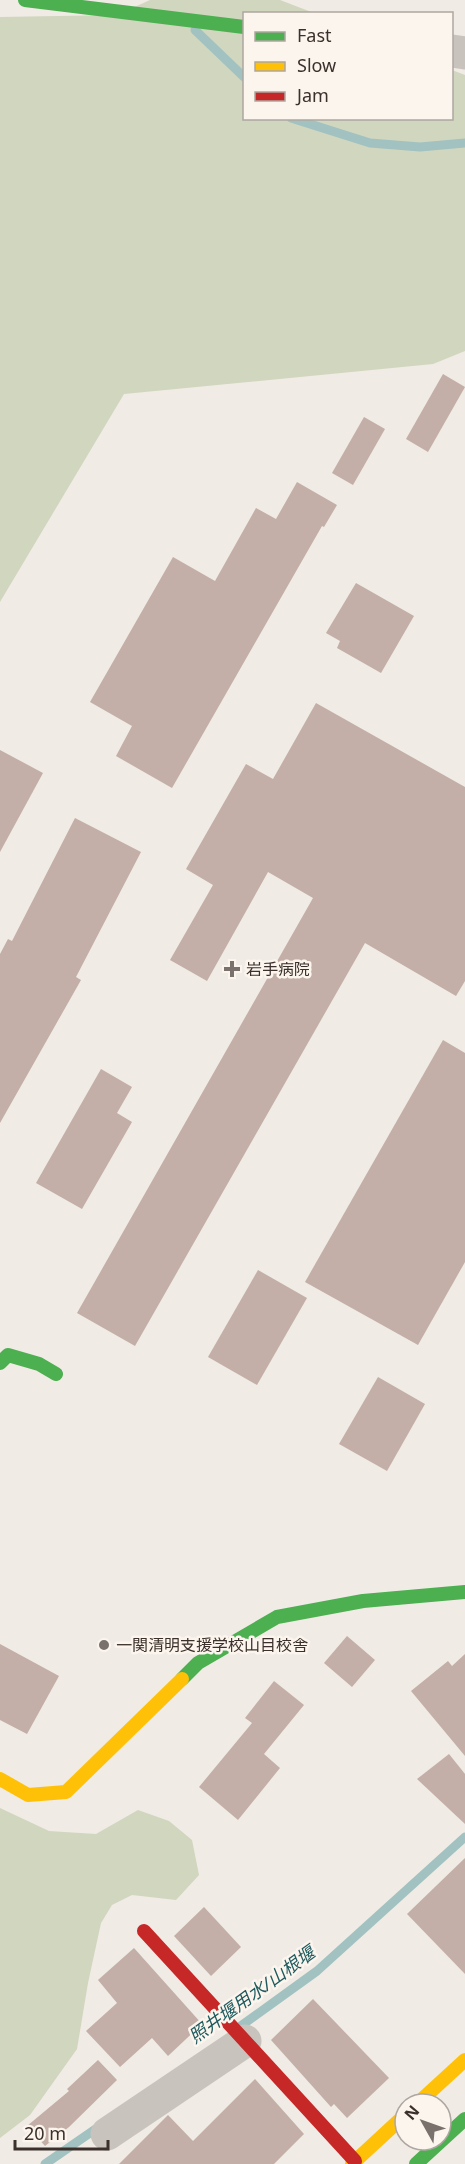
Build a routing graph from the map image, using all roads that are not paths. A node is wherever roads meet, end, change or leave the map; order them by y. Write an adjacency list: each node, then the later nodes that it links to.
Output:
1 (25, 0): 2 (main road)
2 (243, 27)
3 (0, 1363): 4 (main road)
4 (56, 1374)
5 (465, 1592): 6 (main road)
6 (0, 1779)
7 (144, 1931): 8 (main road)
8 (245, 2041): 13 (street); 14 (main road)
9 (465, 2060): 10 (main road)
10 (430, 2092)
11 (465, 2119): 15 (main road)
12 (393, 2126): 14 (main road)
13 (107, 2134)
14 (354, 2162)
15 (416, 2164)

